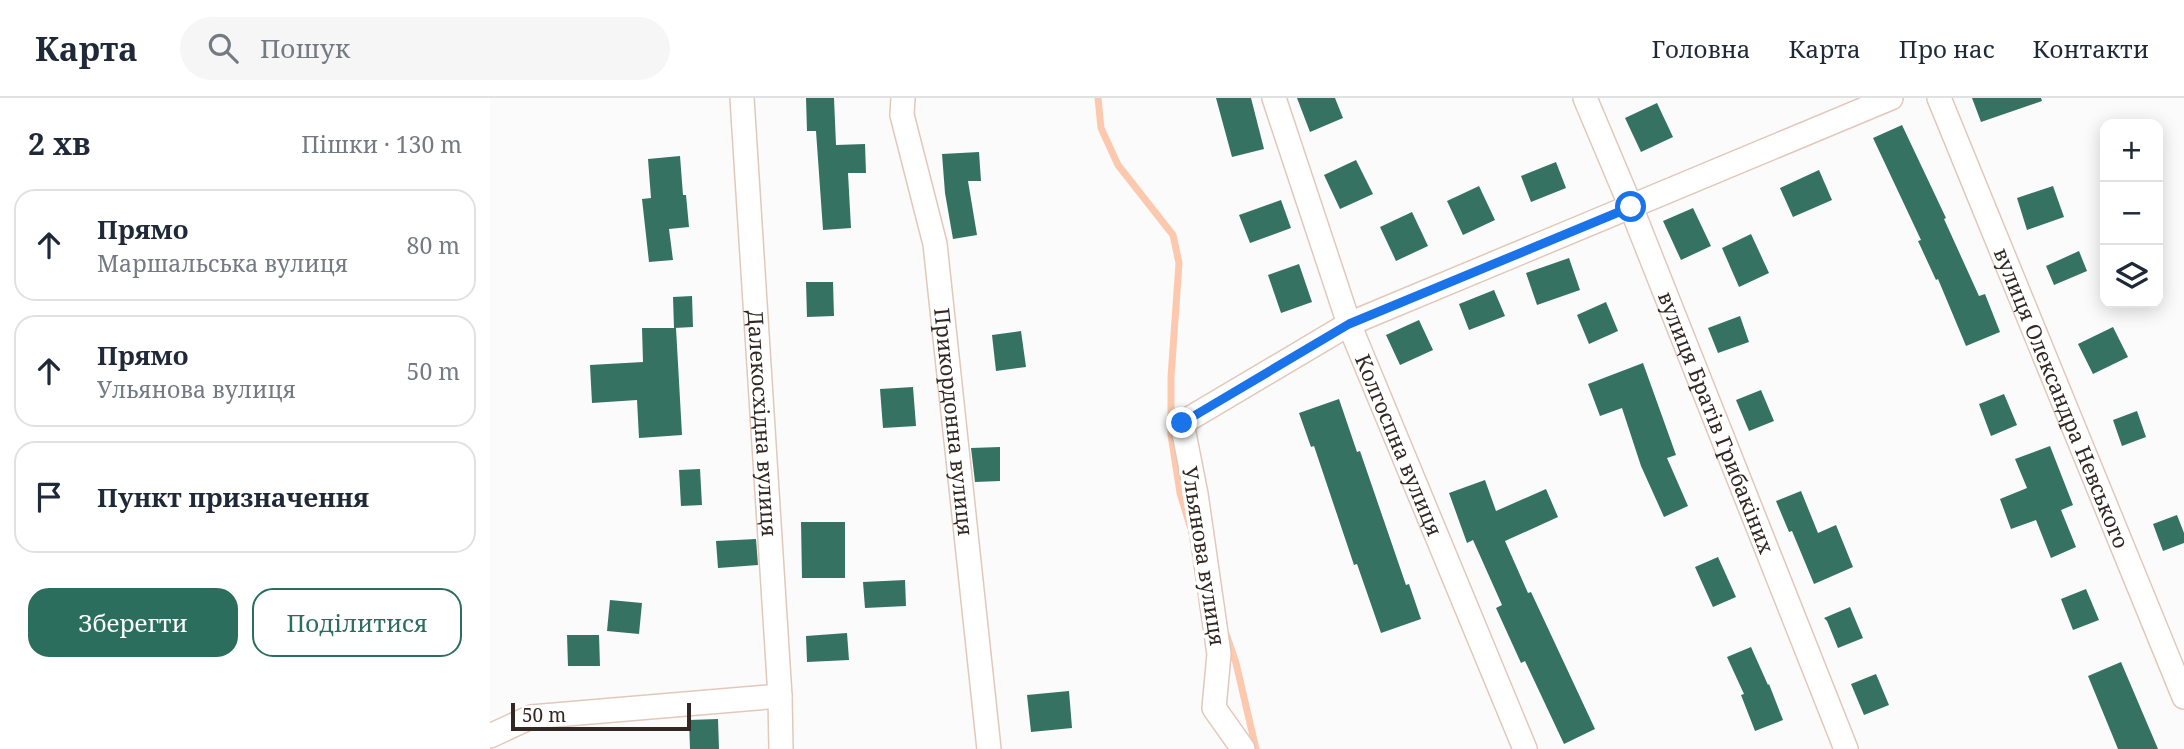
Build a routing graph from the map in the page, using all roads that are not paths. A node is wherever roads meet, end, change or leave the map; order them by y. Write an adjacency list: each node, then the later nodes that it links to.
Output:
1 (742, 98): 9 (street, Далекосхідна вулиця)
2 (903, 98): 13 (street, Прикордонна вулиця)
3 (1274, 98): 8 (street, Колгоспна вулиця)
4 (1585, 98): 7 (street, вулиця Братів Грибакіних)
5 (1891, 98): 7 (street)
6 (1939, 98): 10 (street, вулиця Олександра Невського)
7 (1631, 207): 8 (street); 16 (street, вулиця Братів Грибакіних)
8 (1349, 324): 14 (street, Ульянова вулиця); 15 (street, Колгоспна вулиця)
9 (780, 696): 11 (street); 12 (street, Далекосхідна вулиця)
10 (2184, 697)
11 (490, 736)
12 (781, 749)
13 (989, 749)
14 (1243, 749)
15 (1525, 749)
16 (1846, 749)

